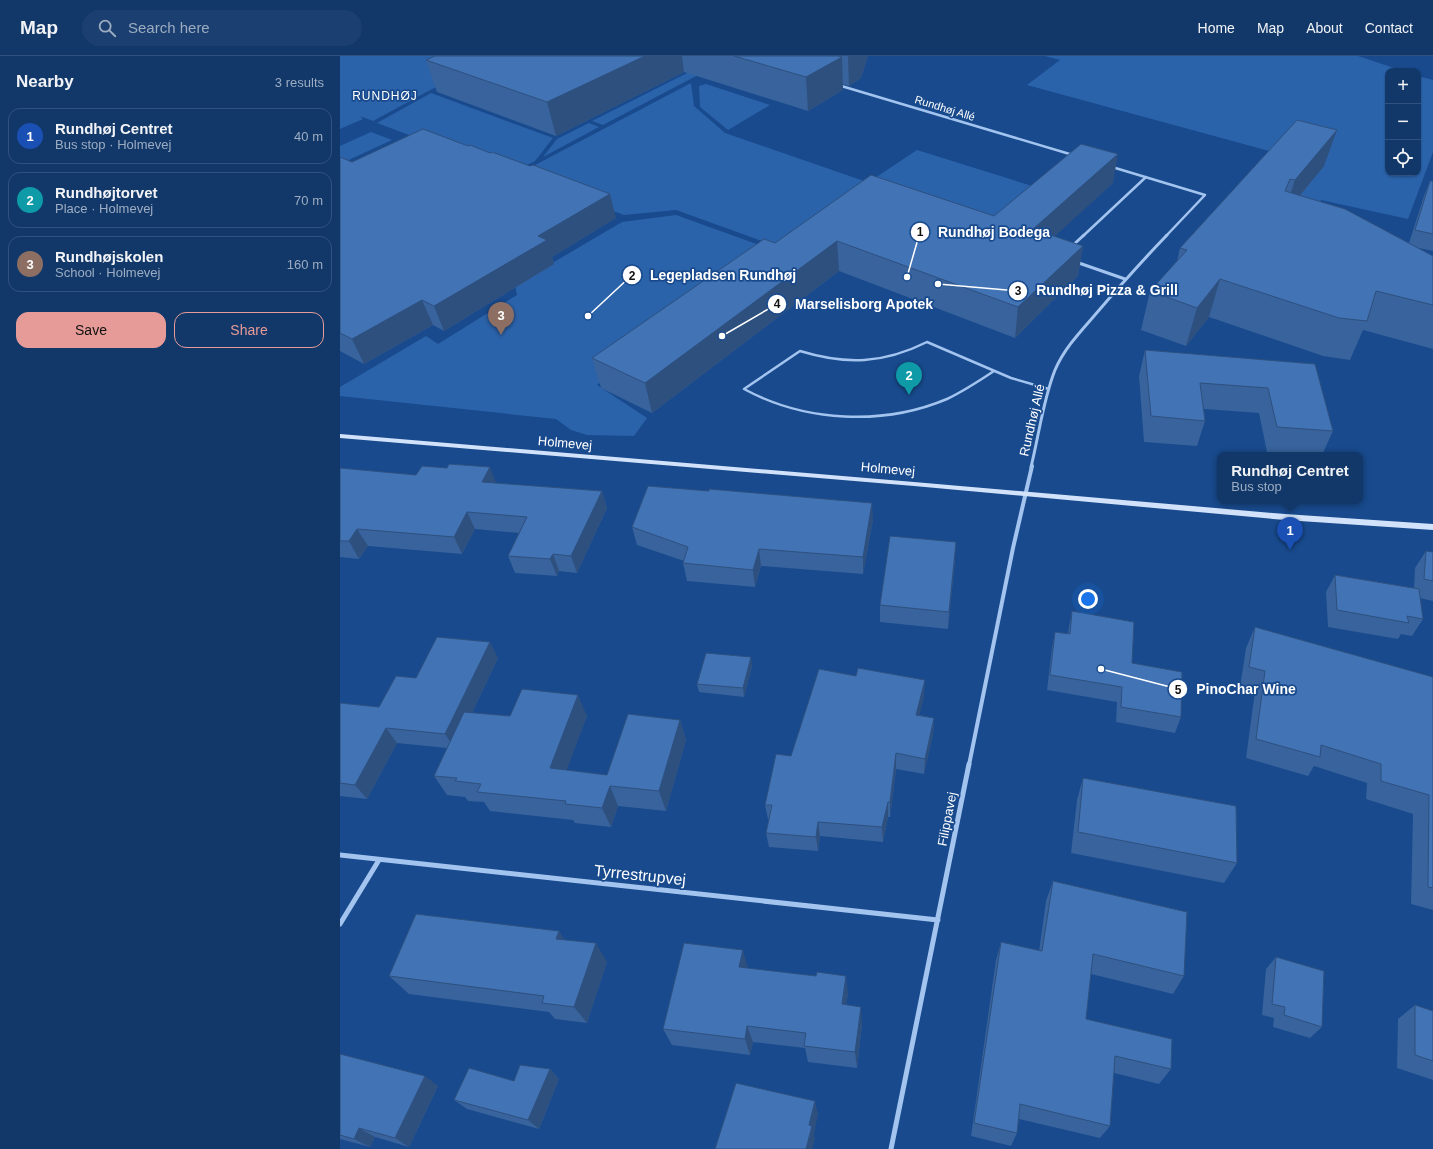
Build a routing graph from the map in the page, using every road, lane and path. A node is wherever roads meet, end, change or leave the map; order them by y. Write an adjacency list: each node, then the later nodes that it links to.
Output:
1 (835, 85): 2 (street, Rundhøj Allé)
2 (1078, 157)
3 (1108, 166): 4 (street, Rundhøj Allé)
4 (1146, 177): 5 (street); 7 (street, Rundhøj Allé)
5 (1070, 247)
6 (1073, 261): 7 (street)
7 (1125, 279): 9 (street, Rundhøj Allé)
8 (994, 371): 8 (lane); 9 (lane)
9 (1049, 389): 11 (street, Rundhøj Allé)
10 (340, 436): 11 (street, Holmevej)
11 (1024, 494): 12 (street, Holmevej); 15 (street, Filippavej)
12 (1433, 527)
13 (340, 856): 14 (street, Tyrrestrupvej)
14 (379, 860): 15 (street, Tyrrestrupvej); 16 (street)
15 (938, 920): 17 (street, Filippavej)
16 (340, 924)
17 (891, 1149)

